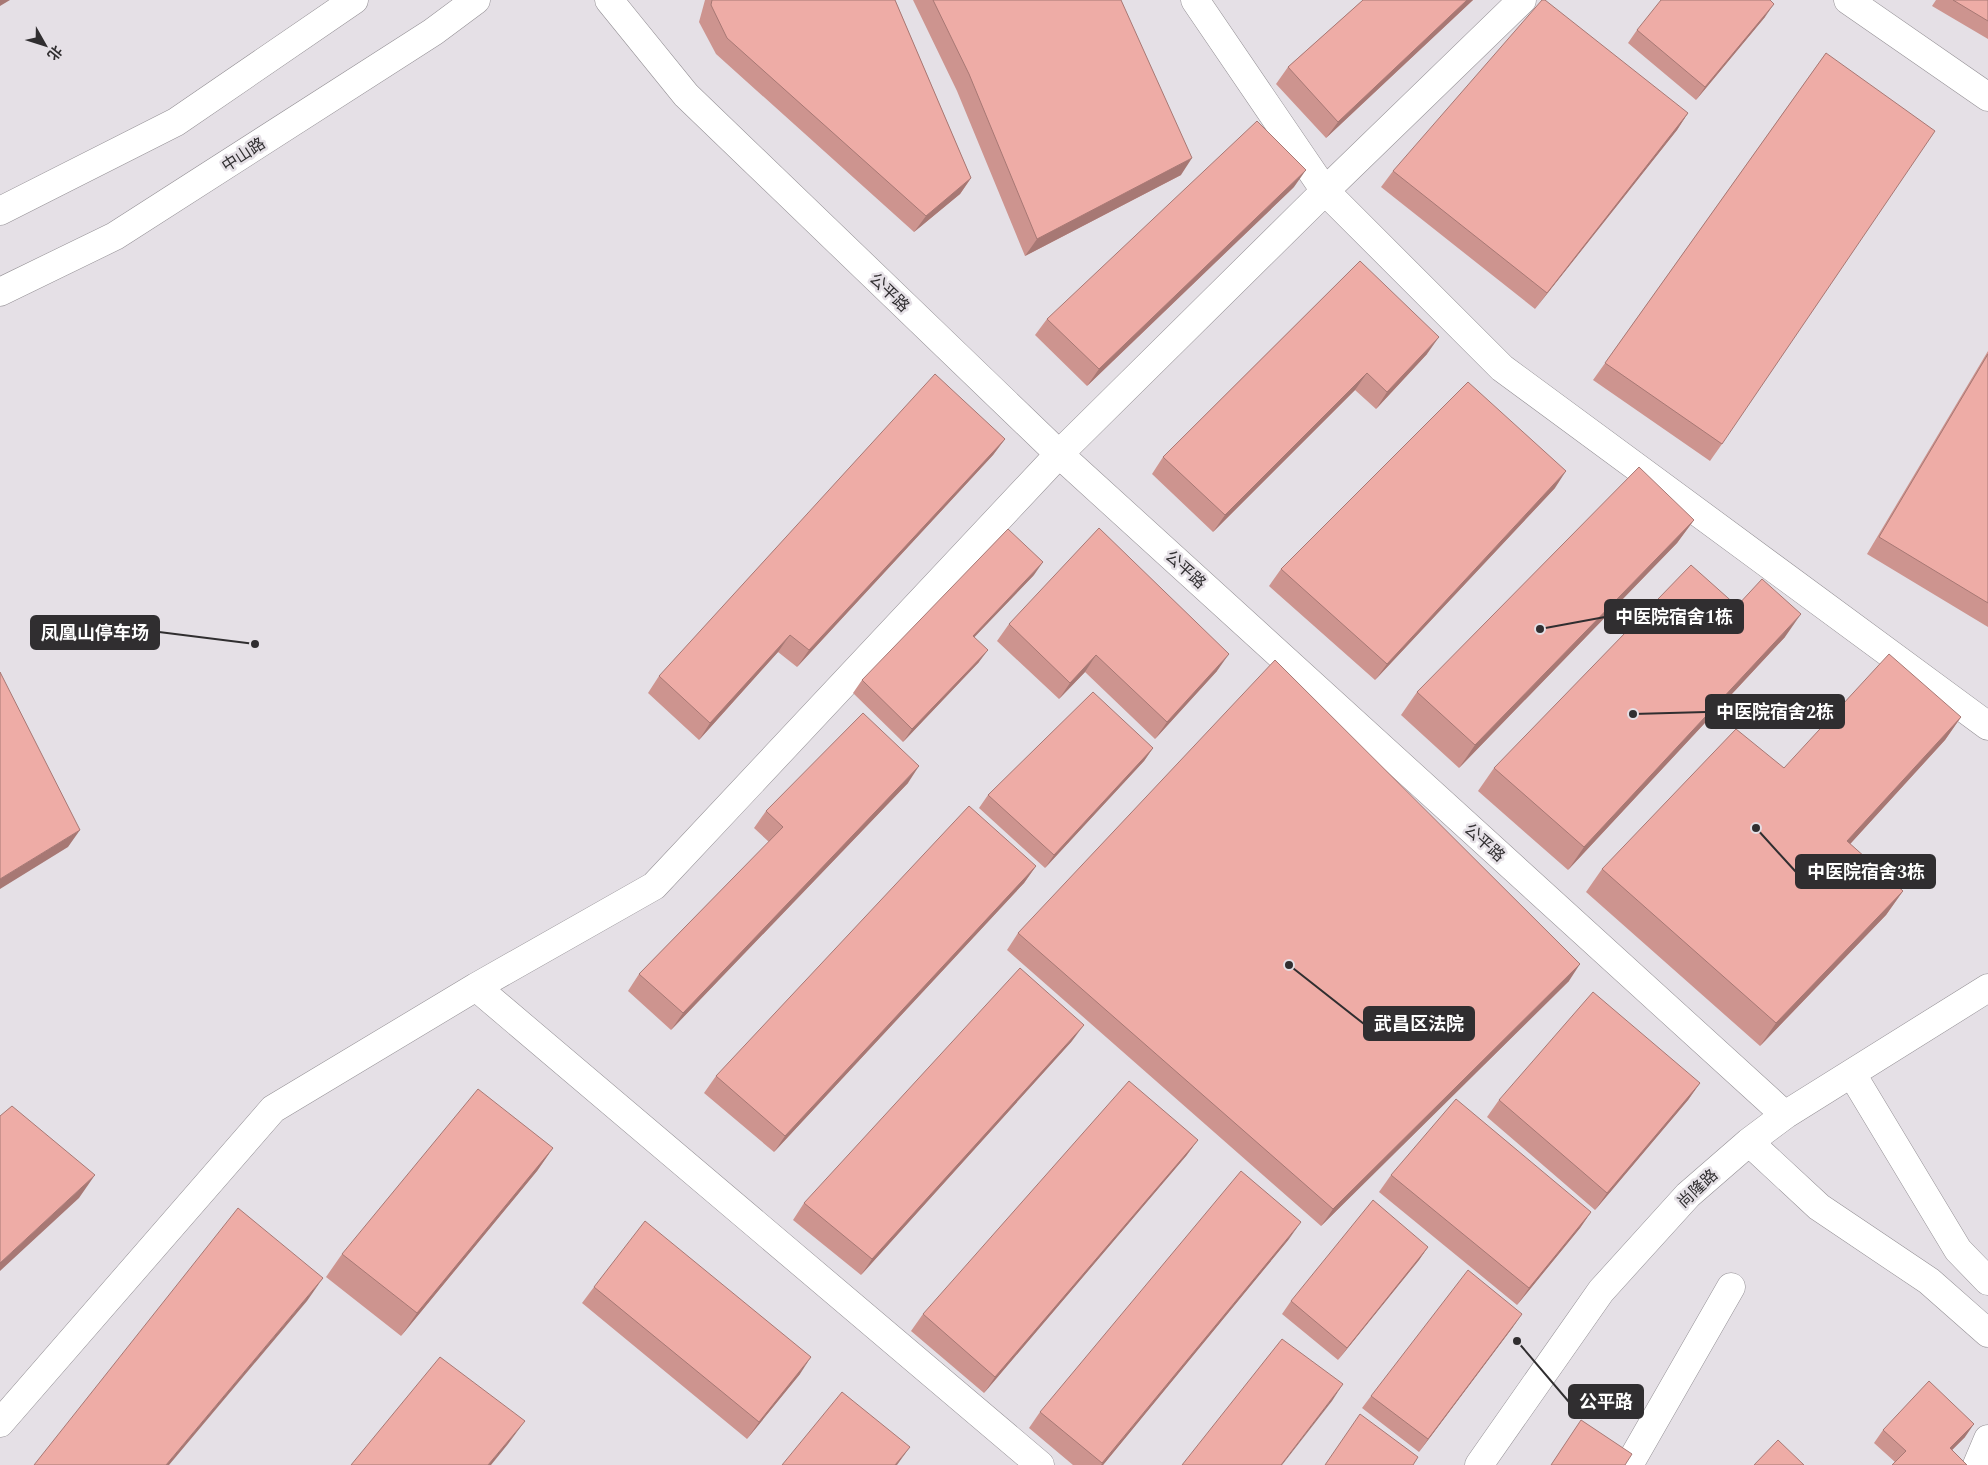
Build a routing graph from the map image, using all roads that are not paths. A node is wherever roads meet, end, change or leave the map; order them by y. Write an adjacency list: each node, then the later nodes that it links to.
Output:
1 (354, 0): 9 (street)
2 (476, 0): 10 (street, 中山路)
3 (609, 0): 11 (street, 公平路)
4 (1195, 0): 8 (street)
5 (1522, 0): 8 (street)
6 (1848, 0): 7 (street)
7 (1988, 97)
8 (1325, 191): 11 (street); 12 (street)
9 (0, 211)
10 (0, 292)
11 (1059, 454): 13 (street); 16 (street, 公平路)
12 (1988, 726)
13 (476, 987): 23 (street); 25 (street)
14 (1988, 988): 15 (street, 尚隆路)
15 (1852, 1074): 16 (street, 尚隆路); 18 (street)
16 (1786, 1115): 17 (street, 尚隆路)
17 (1749, 1142): 19 (street); 26 (street, 尚隆路)
18 (1958, 1250): 19 (street); 20 (street)
19 (1929, 1281): 22 (street)
20 (1988, 1281)
21 (1731, 1287): 27 (street)
22 (1988, 1333)
23 (0, 1423)
24 (1988, 1439): 28 (street)
25 (1040, 1465)
26 (1479, 1465)
27 (1629, 1465)
28 (1977, 1465)

